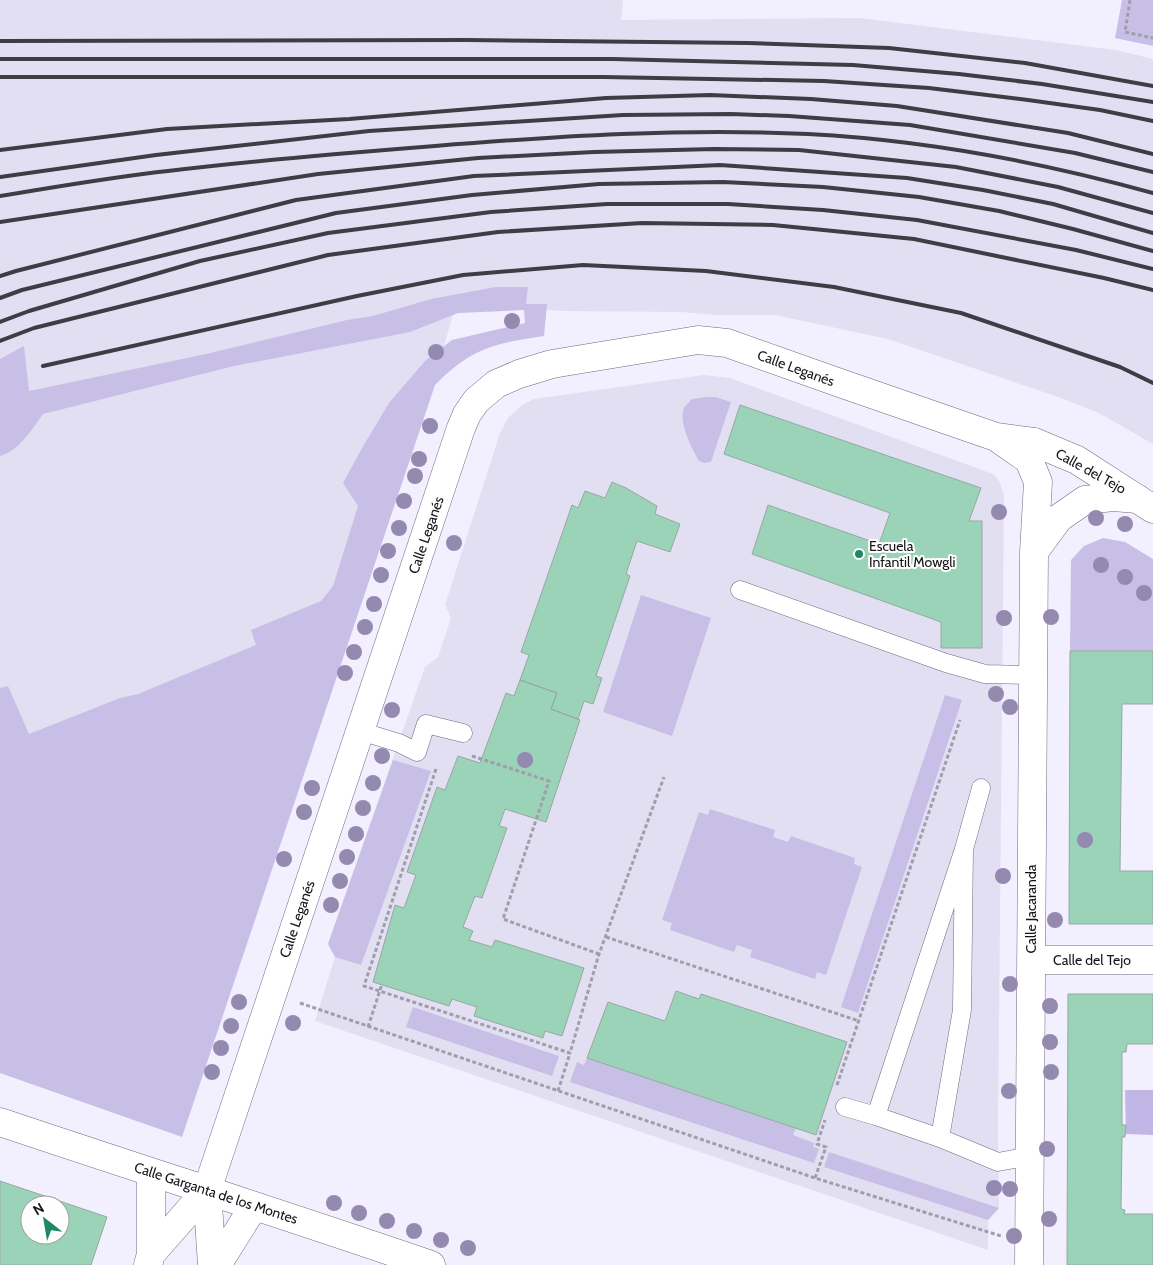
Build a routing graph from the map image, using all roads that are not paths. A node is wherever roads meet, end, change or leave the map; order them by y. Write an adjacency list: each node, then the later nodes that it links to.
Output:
1 (996, 436): 2 (street, Calle del Tejo); 3 (street, Calle Jacaranda); 6 (street, Calle Leganés)
2 (1146, 504): 3 (street)
3 (1034, 552): 5 (street, Calle Jacaranda)
4 (740, 590): 5 (lane)
5 (1033, 675): 10 (street, Calle Jacaranda)
6 (360, 731): 7 (lane); 18 (street, Calle Leganés)
7 (463, 733)
8 (981, 788): 9 (lane)
9 (964, 849): 13 (lane); 15 (lane)
10 (1031, 960): 11 (street, Calle del Tejo); 16 (street, Calle Jacaranda)
11 (1153, 960)
12 (844, 1107): 13 (lane)
13 (876, 1116): 15 (lane)
14 (0, 1122): 17 (street, Calle Garganta de los Montes)
15 (940, 1138): 16 (lane)
16 (1030, 1156): 20 (street, Calle Jacaranda)
17 (151, 1173): 18 (street, Calle Garganta de los Montes); 21 (street, Calle Leganés)
18 (207, 1190): 19 (street, Calle Garganta de los Montes); 21 (street, Calle Leganés); 22 (street, Calle Leganés)
19 (254, 1206): 23 (street); 24 (street, Calle Garganta de los Montes)
20 (1029, 1254)
21 (150, 1259)
22 (212, 1265)
23 (217, 1265)
24 (431, 1265)

